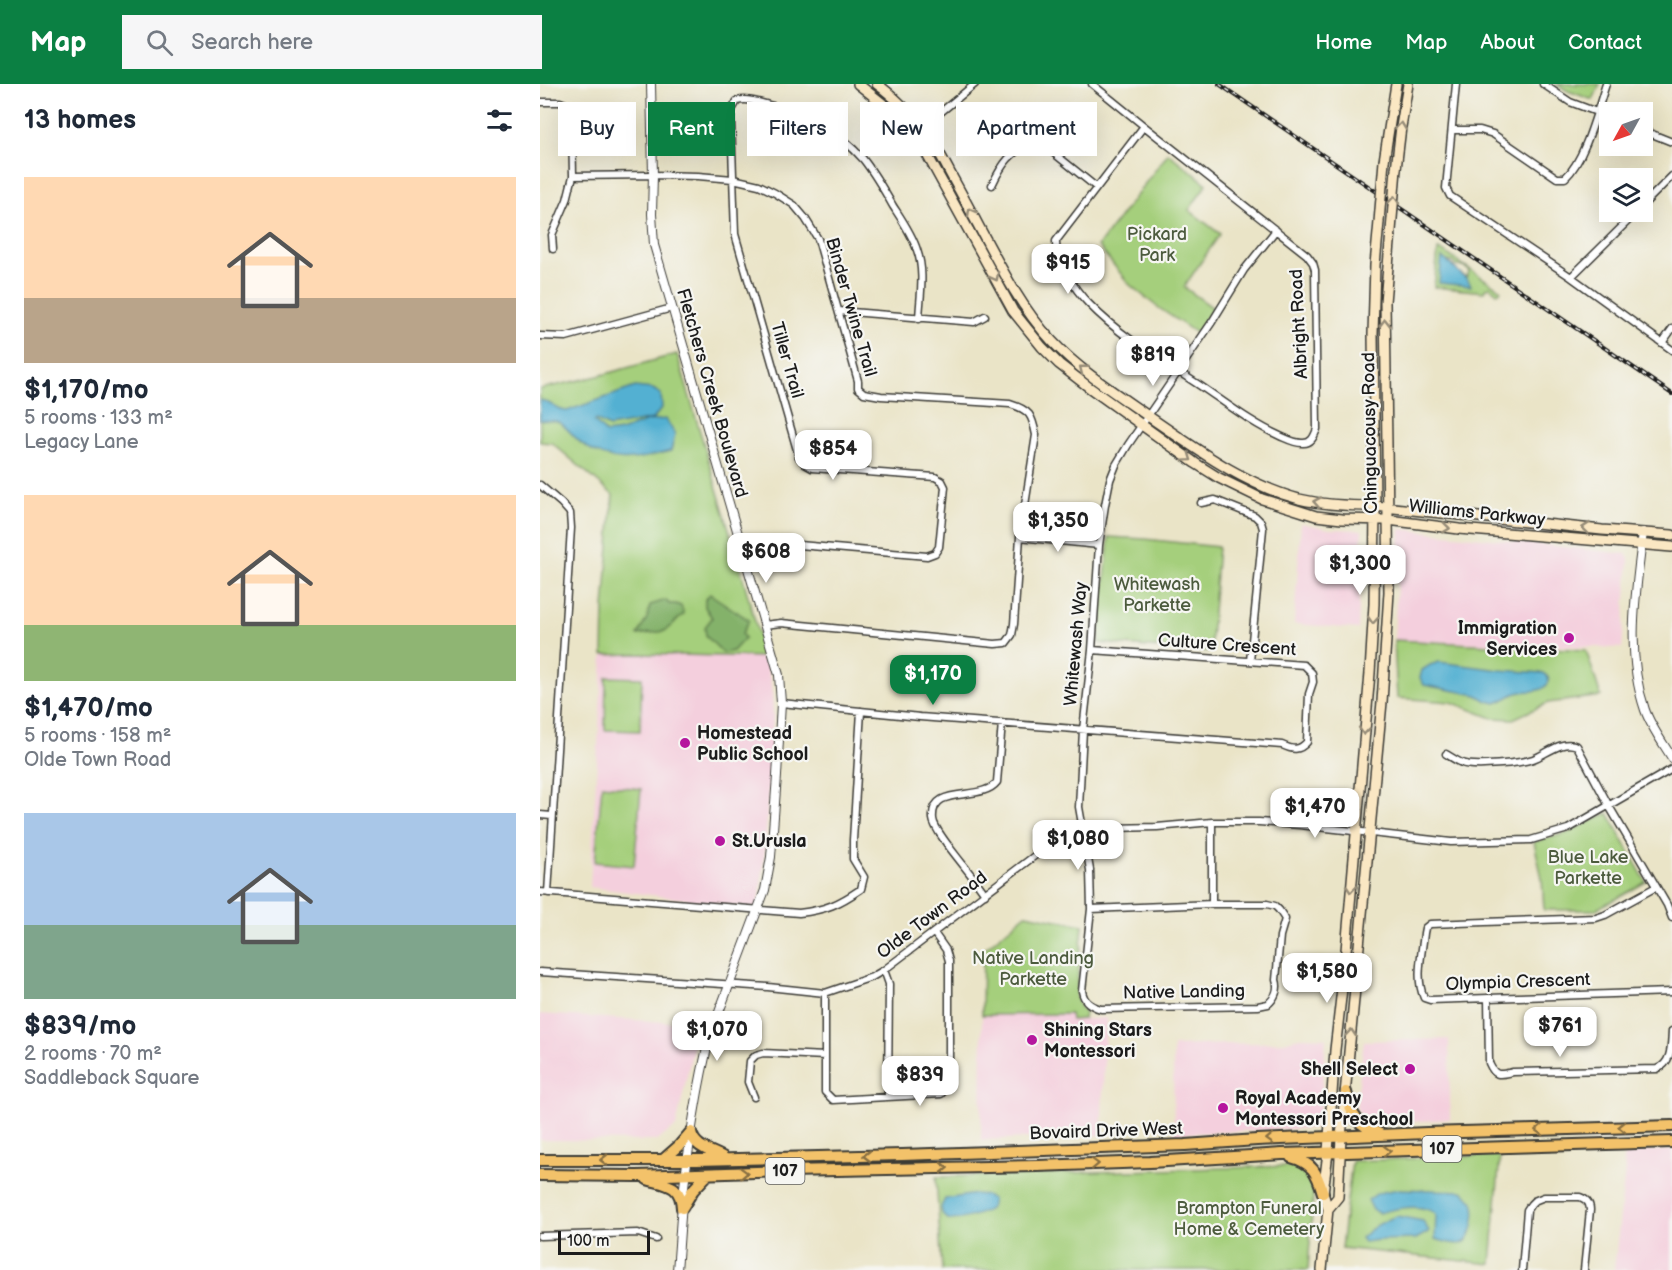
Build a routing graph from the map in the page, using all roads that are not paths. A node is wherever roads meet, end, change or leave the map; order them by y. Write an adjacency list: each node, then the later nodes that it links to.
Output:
1 (651, 84): 23 (street, Fletchers Creek Boulevard)
2 (858, 84): 12 (main road, Williams Parkway)
3 (877, 84): 13 (main road, Williams Parkway)
4 (975, 84): 14 (street)
5 (1092, 84): 17 (street, Albright Road)
6 (1396, 84): 47 (main road, Chinguacousy Road, bridge)
7 (1408, 84): 48 (main road, Chinguacousy Road, one-way to 7, bridge)
8 (1456, 84): 18 (street)
9 (1542, 84): 15 (street)
10 (1606, 84): 15 (street)
11 (540, 102): 24 (street)
12 (881, 102)
13 (897, 102)
14 (944, 110)
15 (1596, 112): 16 (street); 18 (street)
16 (1599, 113)
17 (1144, 126): 28 (street); 31 (street, Albright Road)
18 (1452, 130): 33 (street)
19 (1653, 134): 20 (street)
20 (1672, 142)
21 (928, 156): 44 (main road, Williams Parkway, one-way to 44)
22 (940, 156): 43 (main road, Williams Parkway, one-way to 22)
23 (653, 175): 24 (street, Binder Twine Trail); 26 (street, Binder Twine Trail); 34 (street, Fletchers Creek Boulevard)
24 (573, 176): 32 (street)
25 (1672, 176): 29 (street)
26 (733, 179): 35 (street, Binder Twine Trail); 37 (street); 57 (street, Tiller Trail)
27 (992, 185): 28 (street)
28 (1096, 187): 42 (street)
29 (1653, 195)
30 (1626, 222): 33 (street)
31 (1276, 230): 42 (street, Whitewash Way); 42 (street, Albright Road)
32 (553, 249)
33 (1570, 277): 40 (street)
34 (672, 308): 39 (street); 57 (street, Fletchers Creek Boulevard)
35 (839, 311): 37 (street); 53 (street, Binder Twine Trail)
36 (985, 316): 37 (street)
37 (919, 319)
38 (1672, 329): 40 (street)
39 (540, 336)
40 (1662, 343): 41 (street)
41 (1672, 350)
42 (1178, 372): 43 (street, Whitewash Way)
43 (1148, 416): 44 (street, Whitewash Way); 47 (main road, Williams Parkway, one-way to 43)
44 (1141, 425): 49 (main road, Williams Parkway, one-way to 49); 54 (street, Whitewash Way)
45 (540, 485): 70 (street)
46 (1201, 504): 60 (street)
47 (1375, 506): 48 (main road, Williams Parkway); 49 (main road, Chinguacousy Road)
48 (1388, 507): 50 (main road, Chinguacousy Road); 51 (main road, Williams Parkway, one-way to 48)
49 (1374, 520): 50 (main road, Williams Parkway); 73 (main road, Chinguacousy Road, one-way to 73)
50 (1388, 520): 55 (main road, Williams Parkway, one-way to 55); 74 (main road, Chinguacousy Road)
51 (1642, 532): 52 (main road, Williams Parkway); 55 (street)
52 (1672, 535)
53 (1020, 537): 54 (street); 58 (street, Binder Twine Trail)
54 (1099, 545): 59 (street, Whitewash Way)
55 (1641, 545): 56 (main road, Williams Parkway); 66 (street)
56 (1672, 547)
57 (743, 551): 58 (street, Fletchers Creek Boulevard)
58 (764, 625): 61 (street, Fletchers Creek Boulevard)
59 (1092, 650): 60 (street, Culture Crescent); 64 (street, Whitewash Way)
60 (1250, 661): 64 (street, Culture Crescent)
61 (781, 703): 62 (street, Culture Crescent); 80 (street, Fletchers Creek Boulevard)
62 (861, 711): 63 (street, Culture Crescent); 80 (street)
63 (1002, 723): 64 (street, Culture Crescent); 78 (street)
64 (1083, 730): 72 (street, Whitewash Way)
65 (1446, 754): 68 (street)
66 (1672, 758)
67 (1672, 770): 68 (street, Olde Town Road)
68 (1610, 806): 74 (street, Olde Town Road); 75 (street)
69 (540, 815): 70 (street)
70 (552, 816): 77 (street)
71 (1212, 822): 72 (street, Olde Town Road); 73 (street, Olde Town Road); 79 (street)
72 (1084, 831): 78 (street, Olde Town Road); 81 (street, Native Landing)
73 (1356, 831): 74 (street, Olde Town Road); 98 (main road, Chinguacousy Road, one-way to 98)
74 (1370, 833): 92 (main road, Chinguacousy Road, one-way to 74)
75 (1656, 887): 82 (street); 89 (street, Olympia Crescent)
76 (540, 892): 77 (street)
77 (548, 893): 80 (street)
78 (985, 894): 83 (street, Olde Town Road)
79 (1212, 904): 81 (street, Native Landing); 81 (street, Native Landing)
80 (758, 909): 86 (street, Fletchers Creek Boulevard)
81 (1091, 909)
82 (1672, 918)
83 (934, 933): 84 (street, Olde Town Road); 93 (street)
84 (884, 970): 88 (street, Olde Town Road); 93 (street)
85 (540, 972): 86 (street, Olde Town Road)
86 (729, 985): 88 (street, Olde Town Road); 96 (street, Fletchers Creek Boulevard)
87 (1672, 992): 89 (street, Olympia Crescent)
88 (825, 993): 91 (street)
89 (1488, 998): 90 (street)
90 (1672, 1031)
91 (825, 1056): 93 (street); 94 (street)
92 (1346, 1092): 97 (main road); 99 (main road, Chinguacousy Road)
93 (888, 1096)
94 (754, 1097)
95 (1672, 1126): 97 (main road, Bovaird Drive West / 107, one-way to 97)
96 (691, 1132): 106 (main road); 107 (street, Fletchers Creek Boulevard); 108 (main road)
97 (1383, 1135): 99 (main road, Bovaird Drive West / 107)
98 (1329, 1137): 99 (main road, Bovaird Drive West / 107); 101 (main road, Bovaird Drive West / 107, one-way to 101); 102 (main road, Chinguacousy Road)
99 (1341, 1137): 103 (main road, Chinguacousy Road)
100 (1672, 1142): 103 (main road, Bovaird Drive West / 107, one-way to 100)
101 (1149, 1146): 108 (main road, Bovaird Drive West / 107, one-way to 108); 109 (main road)
102 (1328, 1152): 103 (main road, Bovaird Drive West / 107); 104 (main road, Bovaird Drive West / 107); 114 (main road, Chinguacousy Road)
103 (1340, 1152): 116 (main road, Chinguacousy Road)
104 (1282, 1154): 109 (main road, Bovaird Drive West / 107); 114 (main road)
105 (540, 1160): 106 (main road, Bovaird Drive West / 107, one-way to 105)
106 (663, 1160): 107 (main road, Bovaird Drive West / 107)
107 (687, 1160): 108 (main road, Bovaird Drive West / 107); 110 (street, Fletchers Creek Boulevard)
108 (727, 1160)
109 (1150, 1162): 111 (main road, Bovaird Drive West / 107, one-way to 109)
110 (686, 1174): 111 (main road, Bovaird Drive West / 107); 113 (main road, Bovaird Drive West / 107); 115 (street, Fletchers Creek Boulevard)
111 (708, 1174): 115 (main road)
112 (540, 1175): 113 (main road, Bovaird Drive West / 107)
113 (637, 1176): 115 (main road)
114 (1323, 1193): 116 (main road, Chinguacousy Road)
115 (682, 1208): 119 (street, Fletchers Creek Boulevard)
116 (1328, 1209): 120 (main road, Chinguacousy Road)
117 (540, 1236): 118 (street)
118 (656, 1239)
119 (677, 1270)
120 (1322, 1270)
121 (1522, 1270): 122 (street)
122 (1584, 1270)

